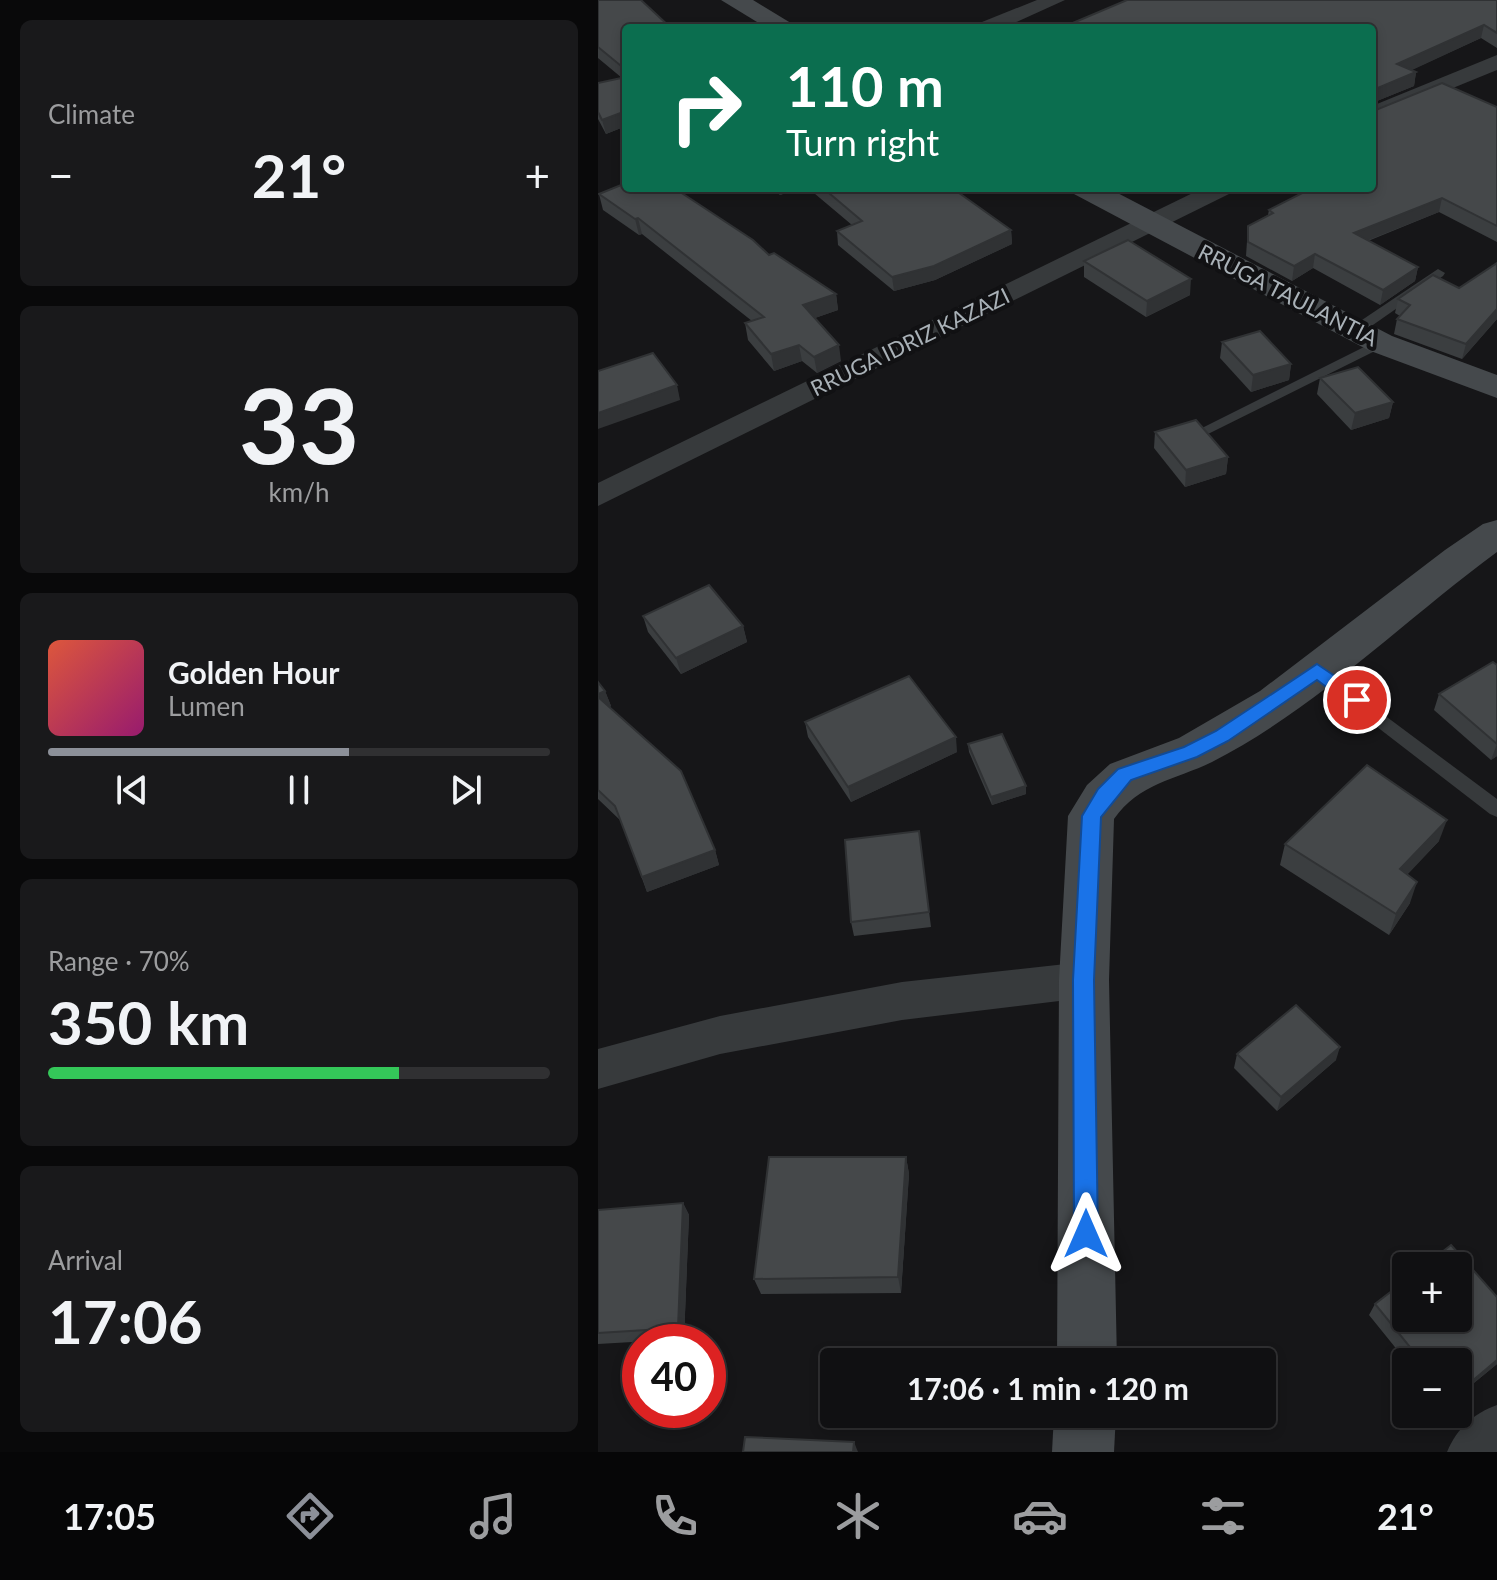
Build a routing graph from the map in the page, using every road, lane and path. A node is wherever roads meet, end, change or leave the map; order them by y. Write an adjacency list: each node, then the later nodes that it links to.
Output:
1 (734, 0): 3 (street)
2 (1055, 0): 4 (street)
3 (779, 24)
4 (994, 24)
5 (1497, 62): 6 (street)
6 (1376, 112)
7 (1092, 192): 9 (street, RRUGA TAULANTIA)
8 (1214, 192): 9 (street, RRUGA IDRIZ KAZAZI)
9 (1152, 224): 11 (street, RRUGA TAULANTIA); 14 (street, RRUGA IDRIZ KAZAZI)
10 (1438, 273): 11 (lane)
11 (1368, 337): 12 (street, RRUGA TAULANTIA); 13 (lane)
12 (1497, 387)
13 (1203, 431)
14 (598, 496)
15 (1497, 533): 16 (street)
16 (1317, 671): 17 (lane); 18 (street)
17 (1497, 809)
18 (1084, 980): 19 (street); 20 (street)
19 (598, 1069)
20 (1087, 1348)
21 (1084, 1428): 23 (street)
22 (1497, 1430): 24 (street)
23 (1083, 1452)
24 (1473, 1452)

